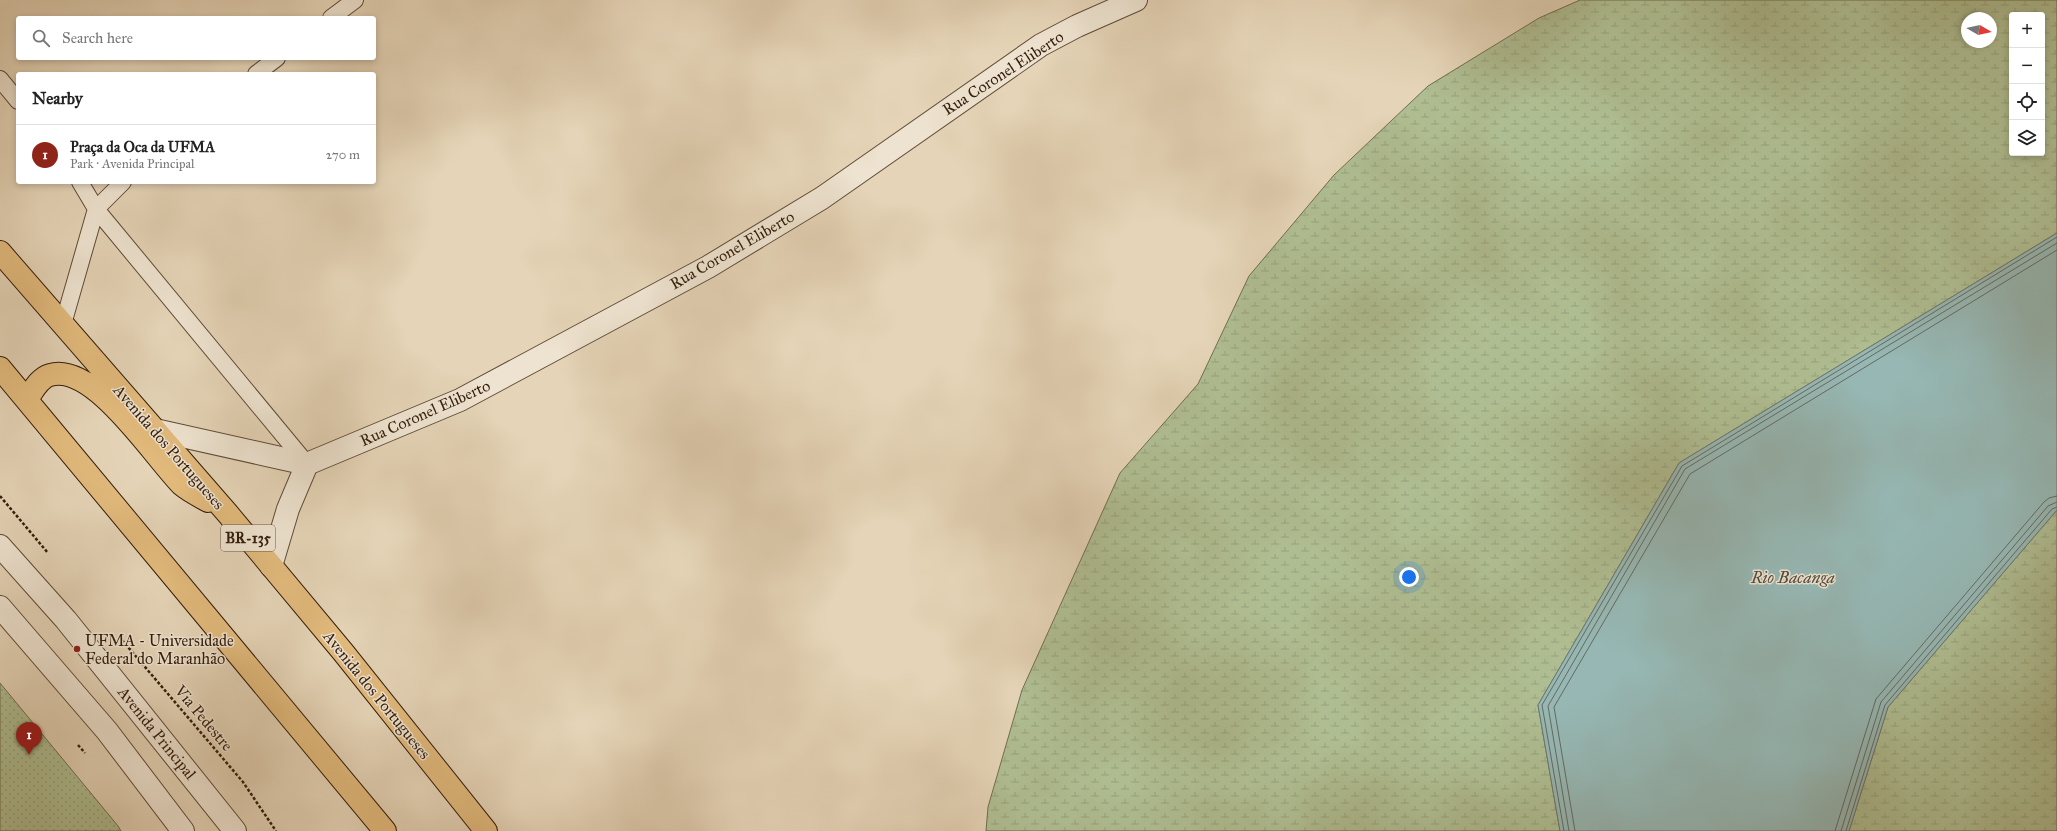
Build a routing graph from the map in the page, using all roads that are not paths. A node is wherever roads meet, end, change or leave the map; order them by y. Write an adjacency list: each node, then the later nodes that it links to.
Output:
1 (355, 0): 3 (lane)
2 (1136, 0): 16 (street, Rua Coronel Eliberto)
3 (334, 16)
4 (274, 60): 5 (lane)
5 (259, 72)
6 (0, 79): 7 (lane)
7 (16, 99)
8 (81, 184): 10 (lane)
9 (121, 184): 10 (lane)
10 (96, 209): 12 (lane); 16 (lane)
11 (0, 252): 12 (highway, Avenida dos Portugueses / BR-135)
12 (63, 324): 15 (highway, Avenida dos Portugueses / BR-135)
13 (0, 368): 14 (highway)
14 (27, 399): 17 (highway); 23 (highway)
15 (155, 430): 16 (street); 17 (highway, Avenida dos Portugueses / BR-135)
16 (307, 464): 19 (street)
17 (228, 514): 19 (highway, Avenida dos Portugueses / BR-135)
18 (0, 546): 22 (street, Avenida Principal)
19 (271, 566): 24 (highway, Avenida dos Portugueses / BR-135)
20 (0, 607): 21 (street)
21 (183, 831)
22 (236, 831)
23 (386, 831)
24 (486, 831)

